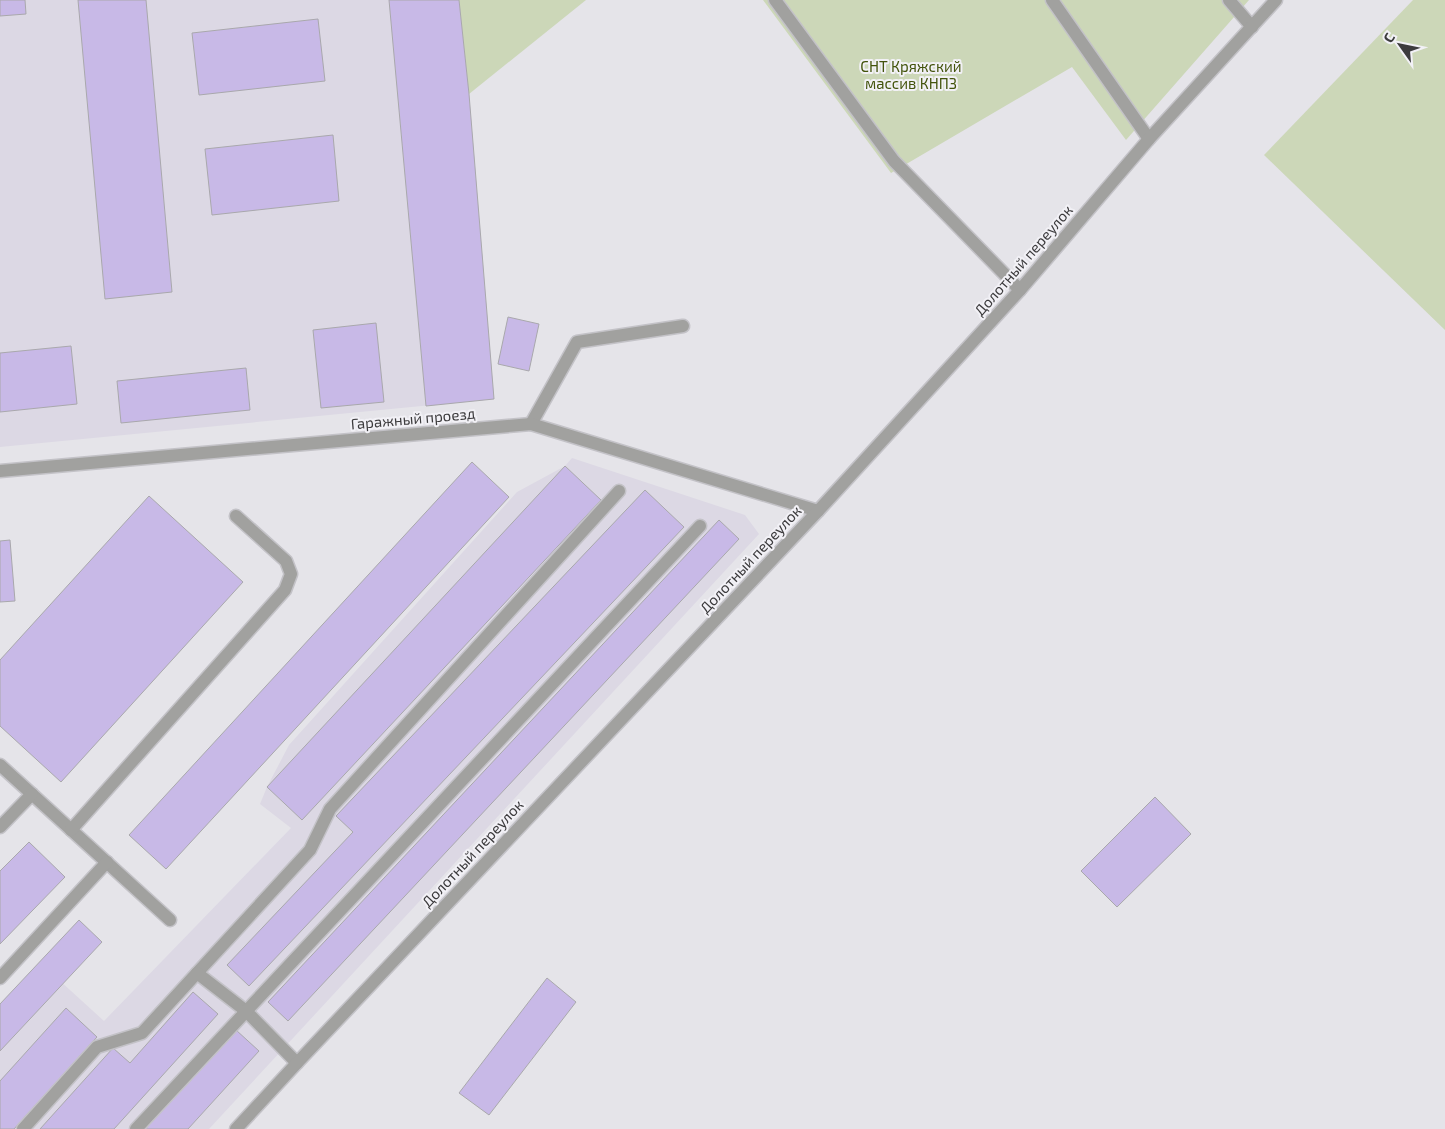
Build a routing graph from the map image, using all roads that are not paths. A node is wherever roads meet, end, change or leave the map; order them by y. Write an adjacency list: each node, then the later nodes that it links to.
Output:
1 (775, 0): 7 (street)
2 (1052, 0): 6 (street)
3 (1229, 0): 5 (street)
4 (1276, 0): 5 (street, Долотный переулок)
5 (1252, 27): 6 (street, Долотный переулок)
6 (1148, 139): 7 (street, Долотный переулок)
7 (1020, 290): 12 (street, Долотный переулок)
8 (683, 326): 9 (street)
9 (531, 424): 10 (street, Гаражный проезд); 12 (street, Гаражный проезд)
10 (0, 471)
11 (619, 491): 21 (street)
12 (818, 511): 24 (street, Долотный переулок)
13 (236, 516): 18 (street)
14 (700, 526): 23 (street)
15 (0, 764): 16 (street)
16 (32, 794): 17 (street); 18 (street)
17 (0, 827)
18 (71, 830): 19 (street)
19 (107, 862): 20 (street); 22 (street)
20 (170, 920)
21 (197, 974): 23 (street); 25 (street)
22 (0, 978)
23 (246, 1011): 24 (street); 26 (street)
24 (297, 1063): 27 (street, Долотный переулок)
25 (23, 1129)
26 (136, 1129)
27 (236, 1129)

